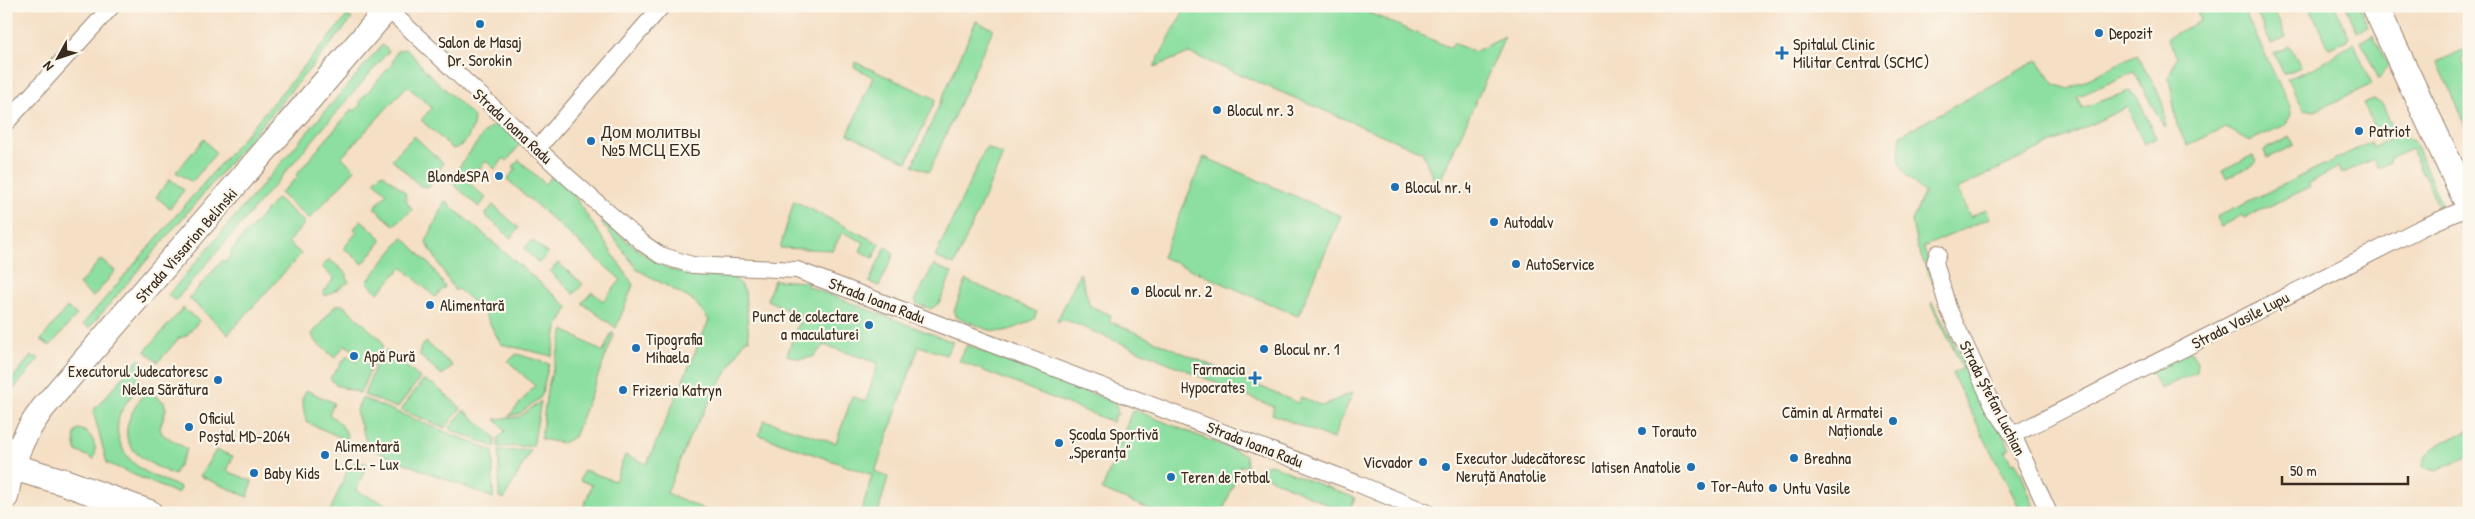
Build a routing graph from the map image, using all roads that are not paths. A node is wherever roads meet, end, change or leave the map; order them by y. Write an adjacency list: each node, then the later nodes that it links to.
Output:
1 (662, 6): 6 (street)
2 (2375, 6): 7 (main road, Strada Vasile Lupu)
3 (389, 8): 6 (street, Strada Ioana Radu); 10 (main road, Strada Vissarion Belinski)
4 (103, 9): 5 (street)
5 (6, 123)
6 (537, 149): 13 (street, Strada Ioana Radu)
7 (2469, 206): 9 (street, Strada Vasile Lupu)
8 (1938, 253): 9 (street, Strada Ștefan Luchian)
9 (2013, 436): 14 (street, Strada Ștefan Luchian)
10 (9, 466): 11 (main road, Strada Vissarion Belinski); 12 (main road)
11 (6, 497)
12 (149, 513)
13 (1428, 513)
14 (2049, 513)

